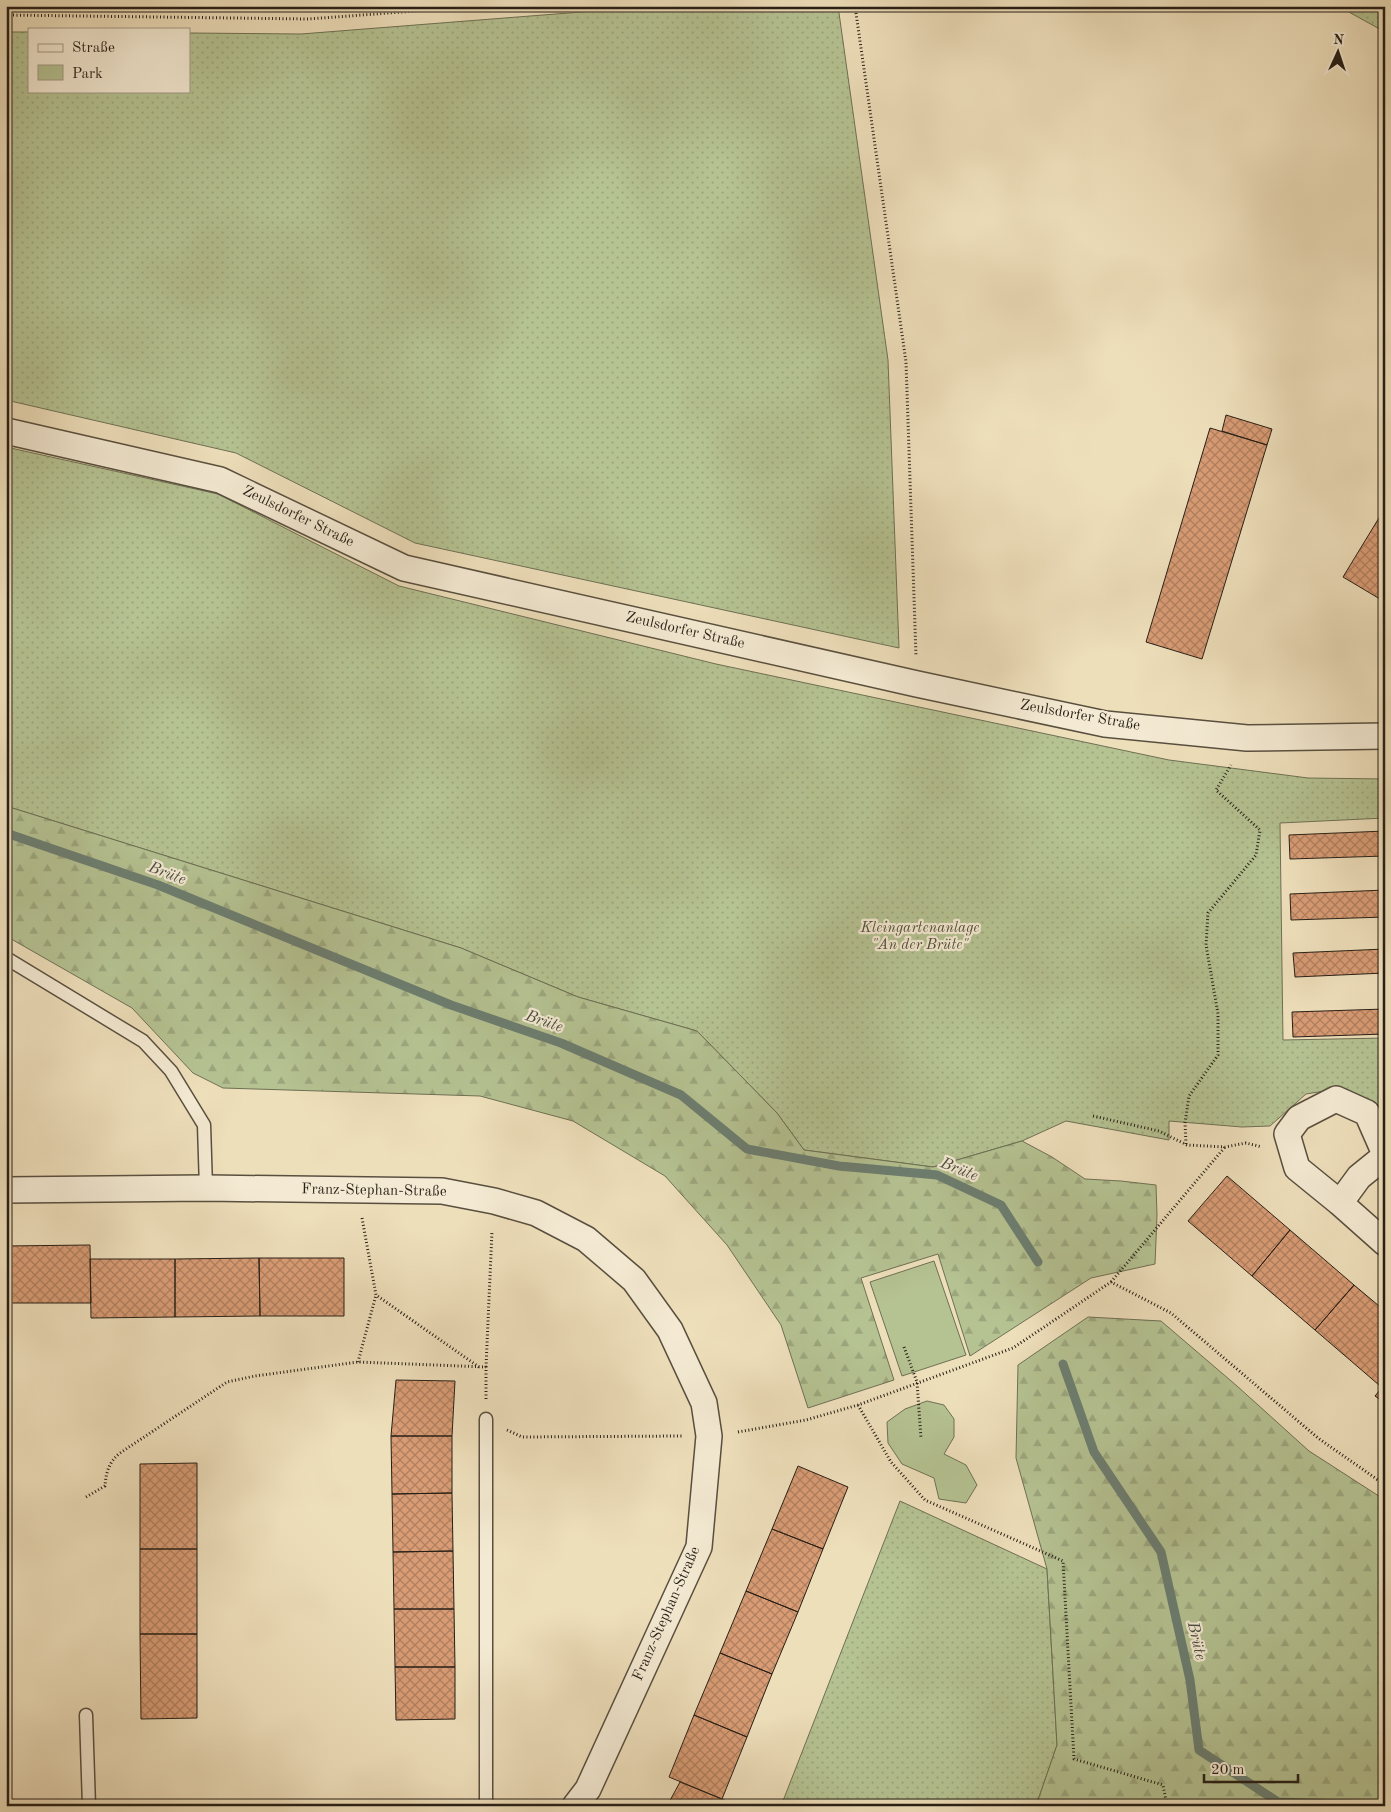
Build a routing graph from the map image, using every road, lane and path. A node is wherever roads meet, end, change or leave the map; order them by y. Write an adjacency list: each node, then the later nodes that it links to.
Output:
1 (483, 6): 3 (path)
2 (855, 6): 5 (path)
3 (6, 15)
4 (6, 431): 5 (street, Zeulsdorfer Straße)
5 (917, 684): 7 (street, Zeulsdorfer Straße)
6 (1385, 736): 7 (street, Zeulsdorfer Straße)
7 (1248, 738): 10 (path)
8 (6, 958): 14 (lane)
9 (1093, 1116): 10 (path)
10 (1186, 1144): 11 (path)
11 (1225, 1146): 13 (path); 20 (path)
12 (1385, 1155): 13 (street); 18 (street)
13 (1297, 1168): 18 (street)
14 (206, 1188): 15 (street, Franz-Stephan-Straße); 16 (street, Franz-Stephan-Straße)
15 (6, 1190)
16 (357, 1190): 17 (street, Franz-Stephan-Straße); 21 (path)
17 (494, 1201): 25 (path); 29 (street, Franz-Stephan-Straße)
18 (1340, 1204): 19 (street)
19 (1385, 1243)
20 (1112, 1282): 26 (path); 31 (path)
21 (376, 1295): 23 (path); 24 (path)
22 (904, 1347): 26 (path)
23 (358, 1362): 24 (path); 32 (path)
24 (480, 1368): 25 (path)
25 (486, 1368): 28 (path)
26 (917, 1382): 27 (path); 30 (path)
27 (858, 1405): 29 (path); 37 (path)
28 (486, 1419): 29 (path); 35 (lane)
29 (709, 1436): 36 (street, Franz-Stephan-Straße)
30 (921, 1438)
31 (1385, 1485)
32 (86, 1497)
33 (86, 1715): 34 (lane)
34 (89, 1806)
35 (486, 1806)
36 (575, 1806)
37 (1167, 1806)

